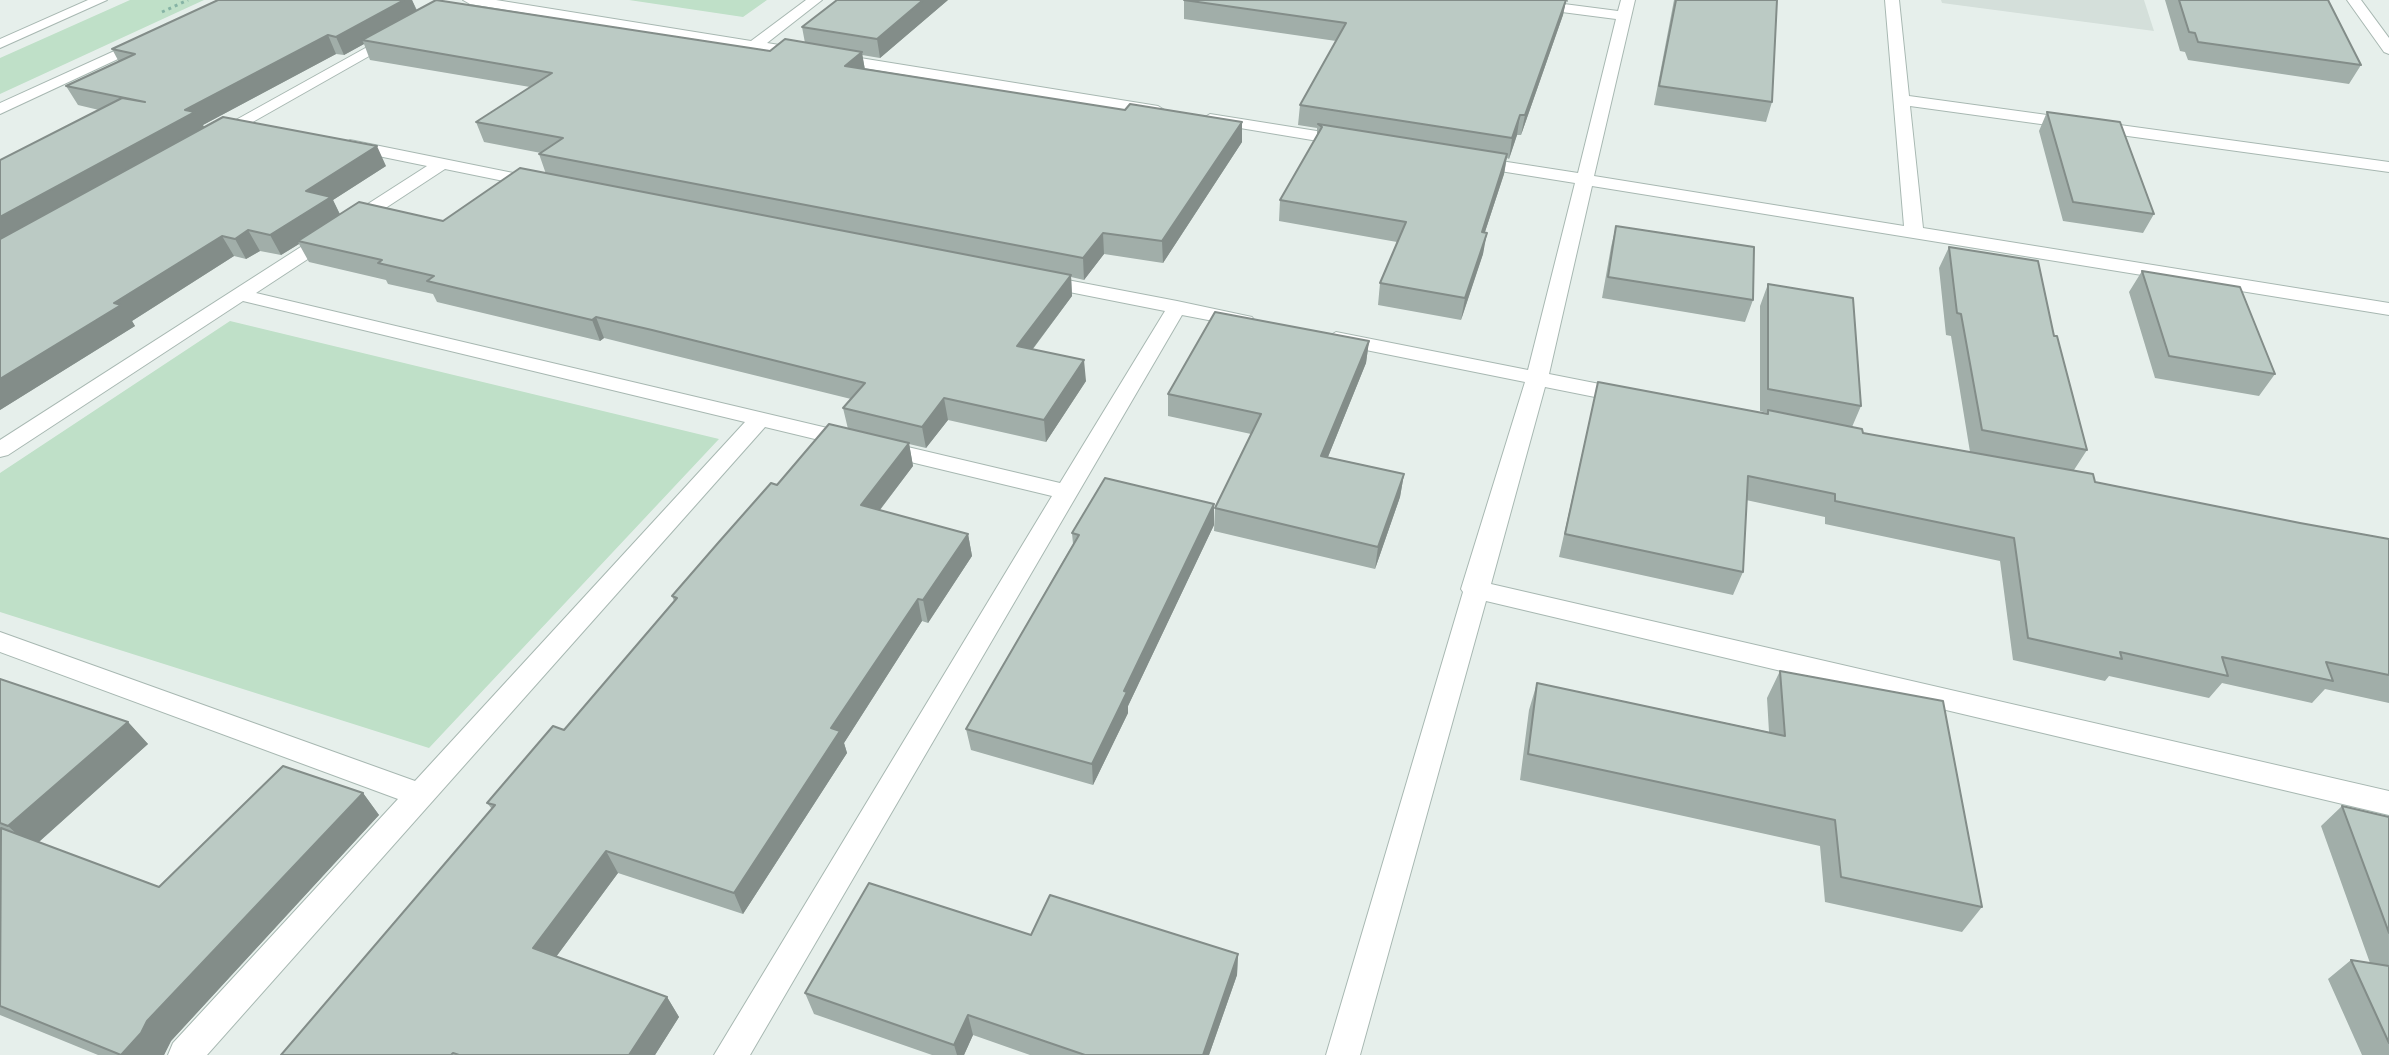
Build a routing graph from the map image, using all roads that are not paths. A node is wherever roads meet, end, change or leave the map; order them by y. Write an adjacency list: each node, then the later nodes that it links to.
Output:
1 (100, 0): 10 (street)
2 (470, 0): 11 (street)
3 (815, 0): 11 (street)
4 (1500, 0): 7 (street)
5 (1892, 0): 13 (street)
6 (2354, 0): 12 (street)
7 (1626, 8): 23 (street)
8 (405, 31): 15 (street)
9 (164, 32): 14 (street)
10 (0, 44)
11 (754, 46): 18 (street)
12 (2389, 49)
13 (1901, 100): 22 (street); 25 (street)
14 (0, 109)
15 (240, 123): 16 (street); 19 (street)
16 (271, 129)
17 (333, 142): 21 (street)
18 (1365, 144)
19 (200, 145)
20 (1459, 159): 23 (street)
21 (441, 164): 24 (street); 27 (street)
22 (2389, 167)
23 (1584, 179): 25 (street); 32 (street)
24 (551, 185)
25 (1914, 232): 29 (street)
26 (1021, 277): 28 (street)
27 (237, 294): 34 (street); 35 (street)
28 (1177, 307): 30 (street); 36 (street)
29 (2389, 309)
30 (1271, 326)
31 (1318, 335): 32 (street)
32 (1537, 378): 33 (street); 37 (street)
33 (1645, 400)
34 (760, 419): 36 (street); 39 (street)
35 (0, 450)
36 (1067, 492): 42 (street)
37 (1474, 589): 40 (street); 43 (street)
38 (0, 642): 39 (street)
39 (420, 795): 41 (street)
40 (2389, 803)
41 (185, 1055)
42 (731, 1055)
43 (1343, 1055)

